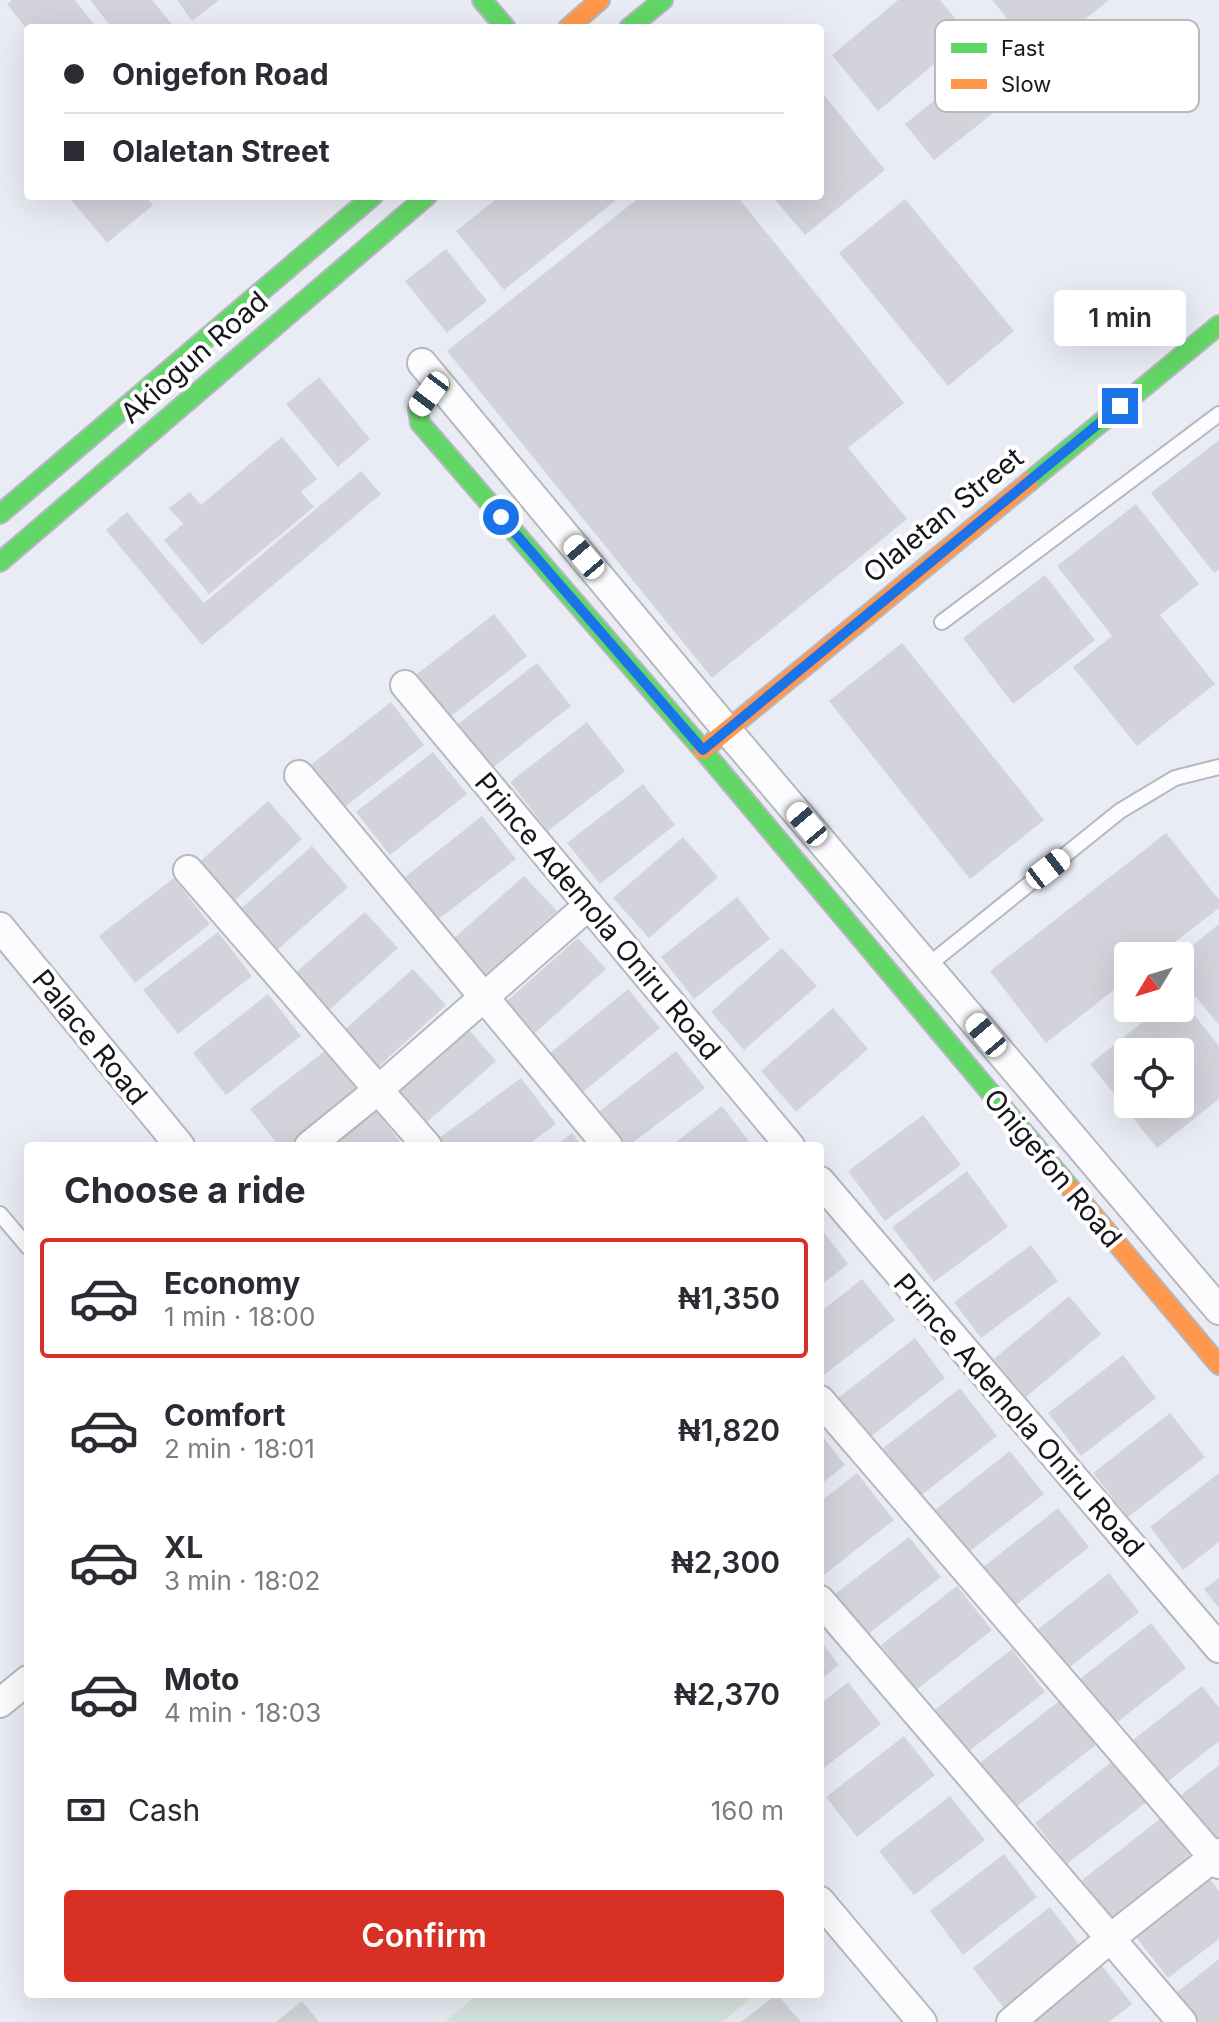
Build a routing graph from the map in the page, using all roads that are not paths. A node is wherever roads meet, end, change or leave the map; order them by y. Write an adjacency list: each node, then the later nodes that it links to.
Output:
1 (482, 0): 4 (street)
2 (600, 0): 5 (street)
3 (663, 0): 6 (street)
4 (503, 24)
5 (573, 24)
6 (634, 24)
7 (368, 200): 13 (street)
8 (422, 200): 14 (street, Akiogun Road)
9 (1219, 325): 17 (street, Olaletan Street)
10 (422, 363): 11 (street, Onigefon Road)
11 (441, 385): 17 (street, Onigefon Road); 18 (street, Onigefon Road)
12 (1219, 414): 15 (lane)
13 (0, 514)
14 (0, 562)
15 (942, 622)
16 (405, 685): 22 (street, Prince Ademola Oniru Road)
17 (727, 730): 18 (street, Olaletan Street); 24 (street, Onigefon Road)
18 (703, 750): 36 (street, Onigefon Road)
19 (1219, 767): 24 (lane)
20 (299, 775): 25 (street)
21 (188, 870): 26 (street)
22 (589, 905): 25 (street); 31 (street, Prince Ademola Oniru Road)
23 (0, 927): 27 (street, Palace Road)
24 (927, 966): 35 (street, Onigefon Road)
25 (483, 996): 26 (street); 30 (street)
26 (378, 1090): 28 (street); 29 (street)
27 (177, 1142)
28 (314, 1142)
29 (424, 1142)
30 (605, 1142)
31 (787, 1142)
32 (824, 1186): 39 (street, Prince Ademola Oniru Road)
33 (0, 1214): 34 (lane)
34 (24, 1242)
35 (1219, 1310)
36 (1219, 1365)
37 (824, 1405): 42 (street)
38 (824, 1605): 44 (street)
39 (1219, 1648)
40 (24, 1683): 41 (street)
41 (0, 1703)
42 (1217, 1858): 44 (street)
43 (824, 1906): 45 (street)
44 (1112, 1937): 46 (street); 47 (street)
45 (922, 2022)
46 (1011, 2022)
47 (1182, 2022)

